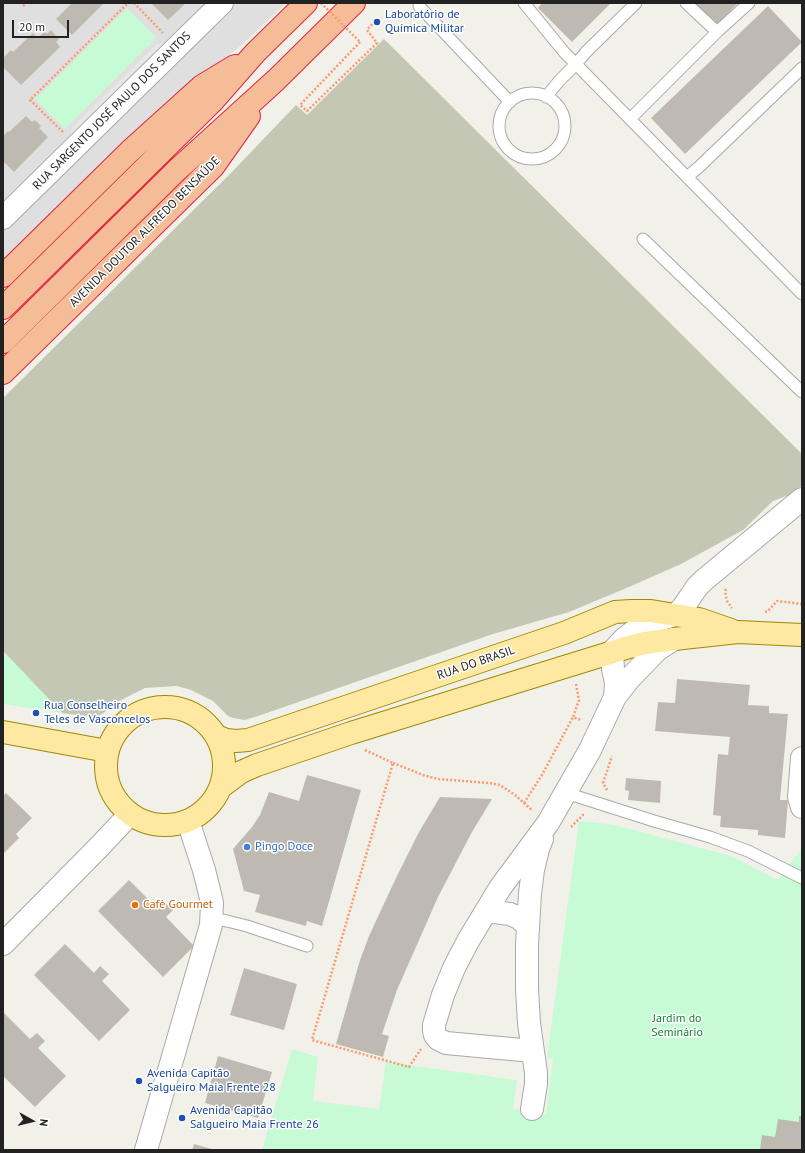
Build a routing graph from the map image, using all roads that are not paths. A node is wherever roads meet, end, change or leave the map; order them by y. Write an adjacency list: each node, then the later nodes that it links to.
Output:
1 (222, 3): 18 (street, RUA SARGENTO JOSÉ PAULO DOS SANTOS)
2 (306, 3): 10 (highway)
3 (354, 3): 13 (highway, AVENIDA DOUTOR ALFREDO BENSAÚDE)
4 (524, 3): 11 (lane)
5 (636, 3): 11 (lane)
6 (686, 3): 9 (lane)
7 (748, 3): 9 (lane)
8 (419, 6): 15 (lane)
9 (717, 32): 16 (lane)
10 (255, 53): 20 (highway); 22 (highway)
11 (576, 64): 14 (lane); 16 (lane)
12 (802, 68): 17 (lane)
13 (276, 80): 23 (highway, AVENIDA DOUTOR ALFREDO BENSAÚDE); 24 (highway, AVENIDA DOUTOR ALFREDO BENSAÚDE)
14 (546, 97): 15 (lane); 15 (lane)
15 (510, 102)
16 (630, 119): 17 (lane)
17 (687, 177): 21 (lane)
18 (3, 218)
19 (643, 239): 25 (lane)
20 (3, 276)
21 (802, 294)
22 (3, 308)
23 (3, 342)
24 (3, 374)
25 (802, 392)
26 (802, 499): 27 (street)
27 (676, 615): 28 (main road, RUA DO BRASIL); 29 (main road, RUA DO BRASIL); 32 (street)
28 (593, 621): 32 (street); 36 (main road, RUA DO BRASIL)
29 (738, 632): 30 (main road, RUA DO BRASIL); 31 (main road, RUA DO BRASIL)
30 (802, 635)
31 (674, 639): 32 (main road, RUA DO BRASIL); 33 (street)
32 (622, 646): 33 (street); 34 (street); 39 (main road, RUA DO BRASIL)
33 (629, 679): 34 (street)
34 (615, 697): 40 (street)
35 (3, 732): 37 (main road)
36 (216, 736): 37 (main road); 39 (main road)
37 (108, 751): 42 (main road)
38 (802, 758): 41 (street)
39 (220, 787): 43 (main road)
40 (566, 793): 44 (street); 45 (lane)
41 (802, 807)
42 (130, 814): 43 (main road); 49 (street)
43 (188, 821): 47 (street)
44 (548, 823): 46 (street); 48 (street)
45 (802, 878)
46 (486, 911): 48 (street); 51 (street)
47 (211, 918): 50 (lane); 53 (street)
48 (528, 926): 51 (street)
49 (3, 944)
50 (307, 946)
51 (533, 1051): 52 (street)
52 (532, 1109)
53 (146, 1150)

